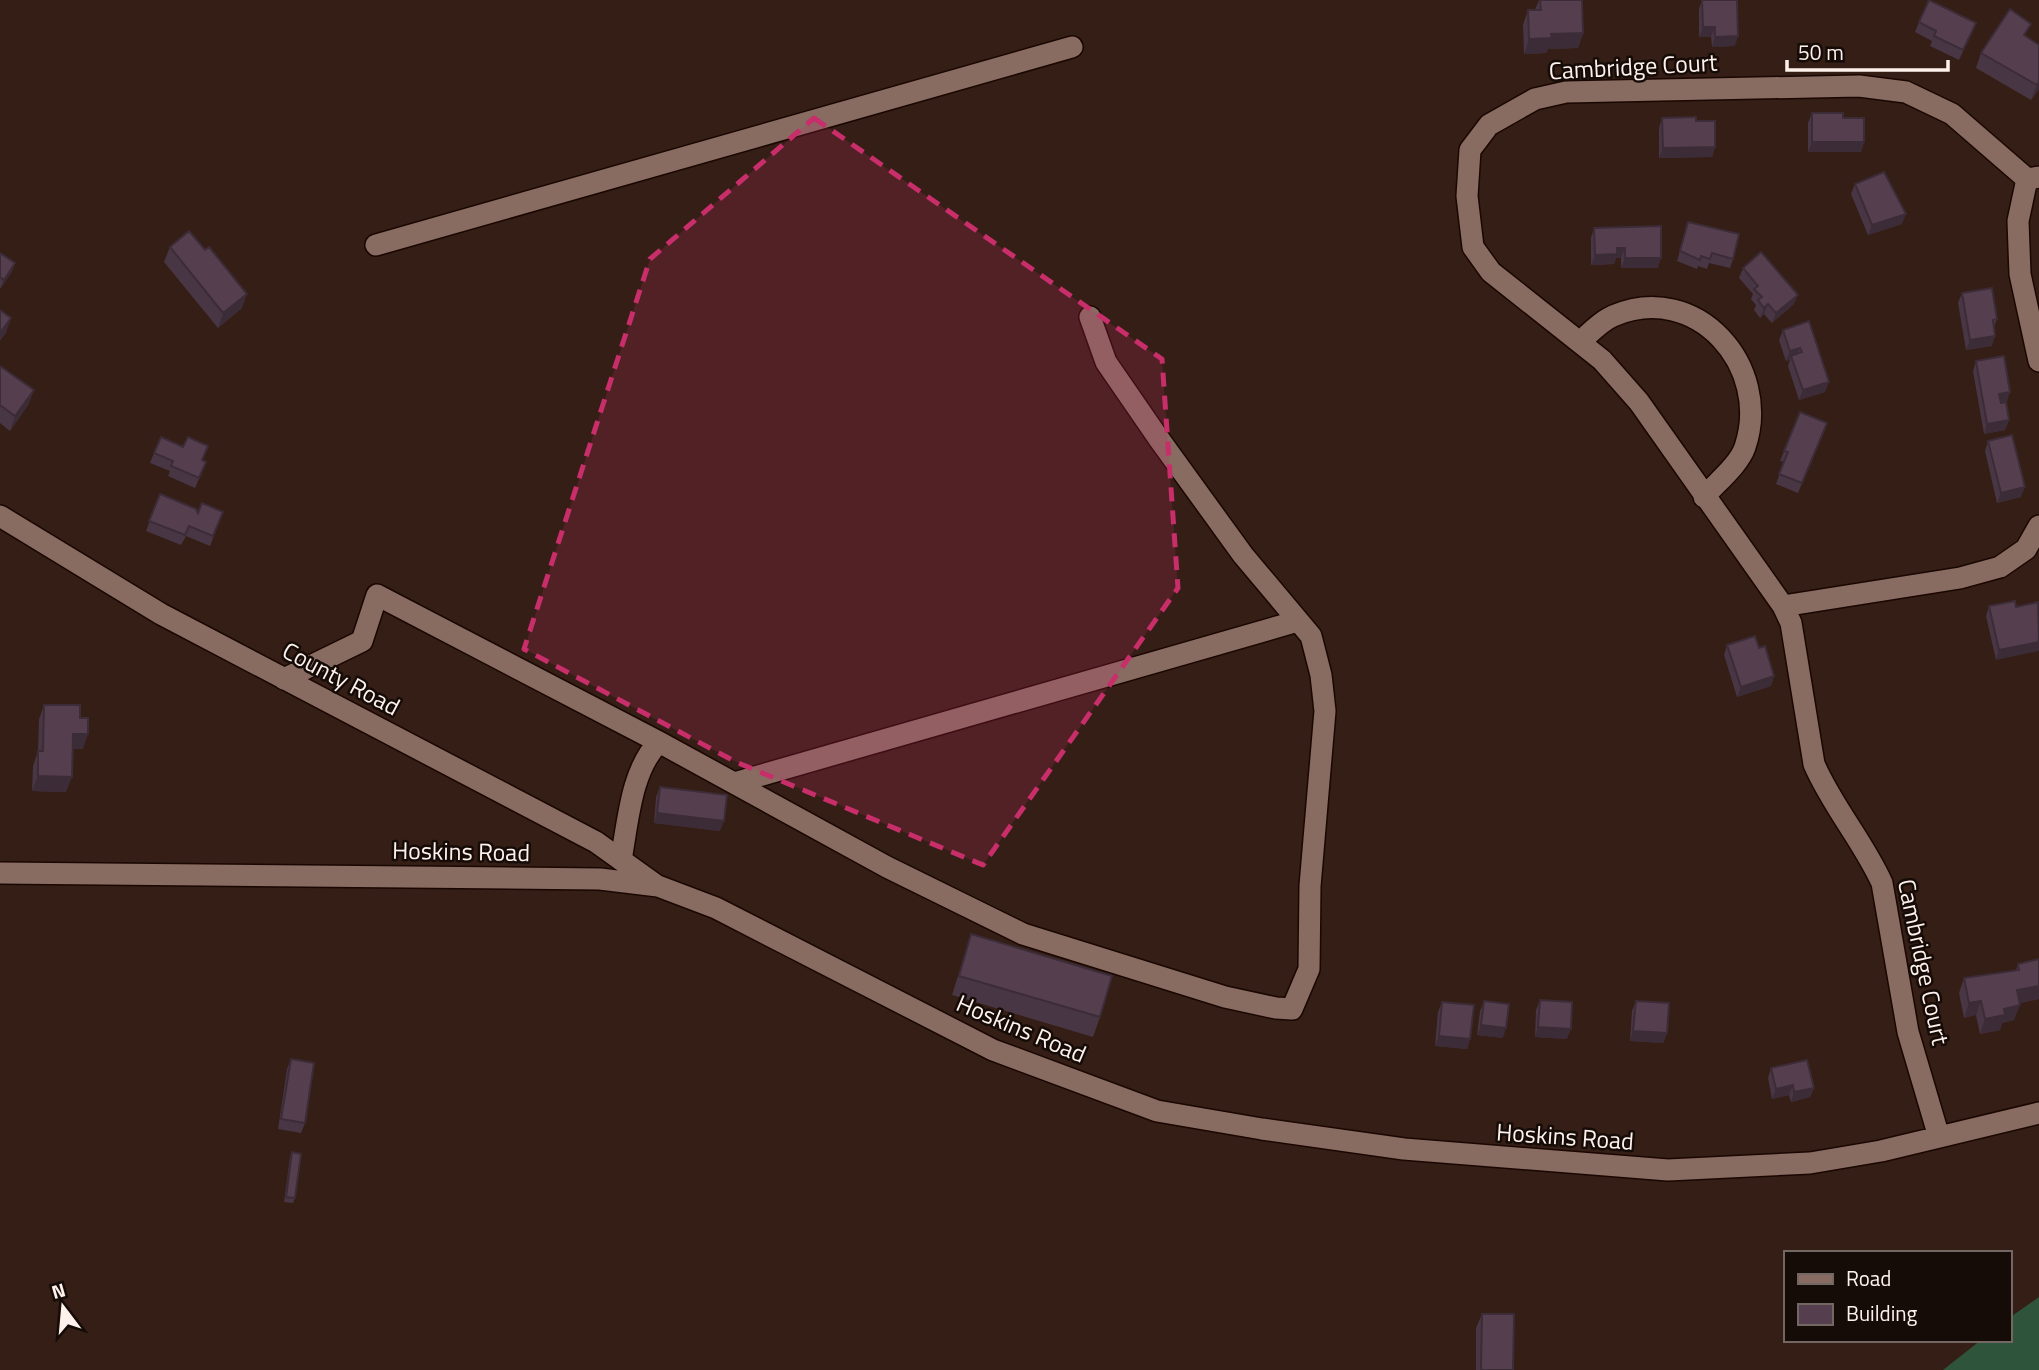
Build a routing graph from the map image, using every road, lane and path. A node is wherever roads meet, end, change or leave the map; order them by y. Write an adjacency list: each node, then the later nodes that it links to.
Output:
1 (1072, 47): 3 (street)
2 (2033, 178): 5 (street, Cambridge Court); 6 (street, Cambridge Court)
3 (376, 245)
4 (1090, 317): 11 (street)
5 (1580, 342): 7 (street, Cambridge Court); 7 (street)
6 (2039, 361)
7 (1704, 497): 10 (street, Cambridge Court)
8 (0, 516): 12 (street, County Road)
9 (2039, 526): 10 (street)
10 (1783, 606): 19 (street, Cambridge Court)
11 (1298, 621): 14 (street); 14 (street)
12 (284, 679): 13 (street); 15 (street, County Road)
13 (659, 742): 14 (street); 15 (street)
14 (734, 783)
15 (621, 859): 17 (street, County Road)
16 (0, 873): 17 (street, Hoskins Road)
17 (658, 886): 19 (street, Hoskins Road)
18 (2039, 1113): 19 (street, Hoskins Road)
19 (1939, 1137)

